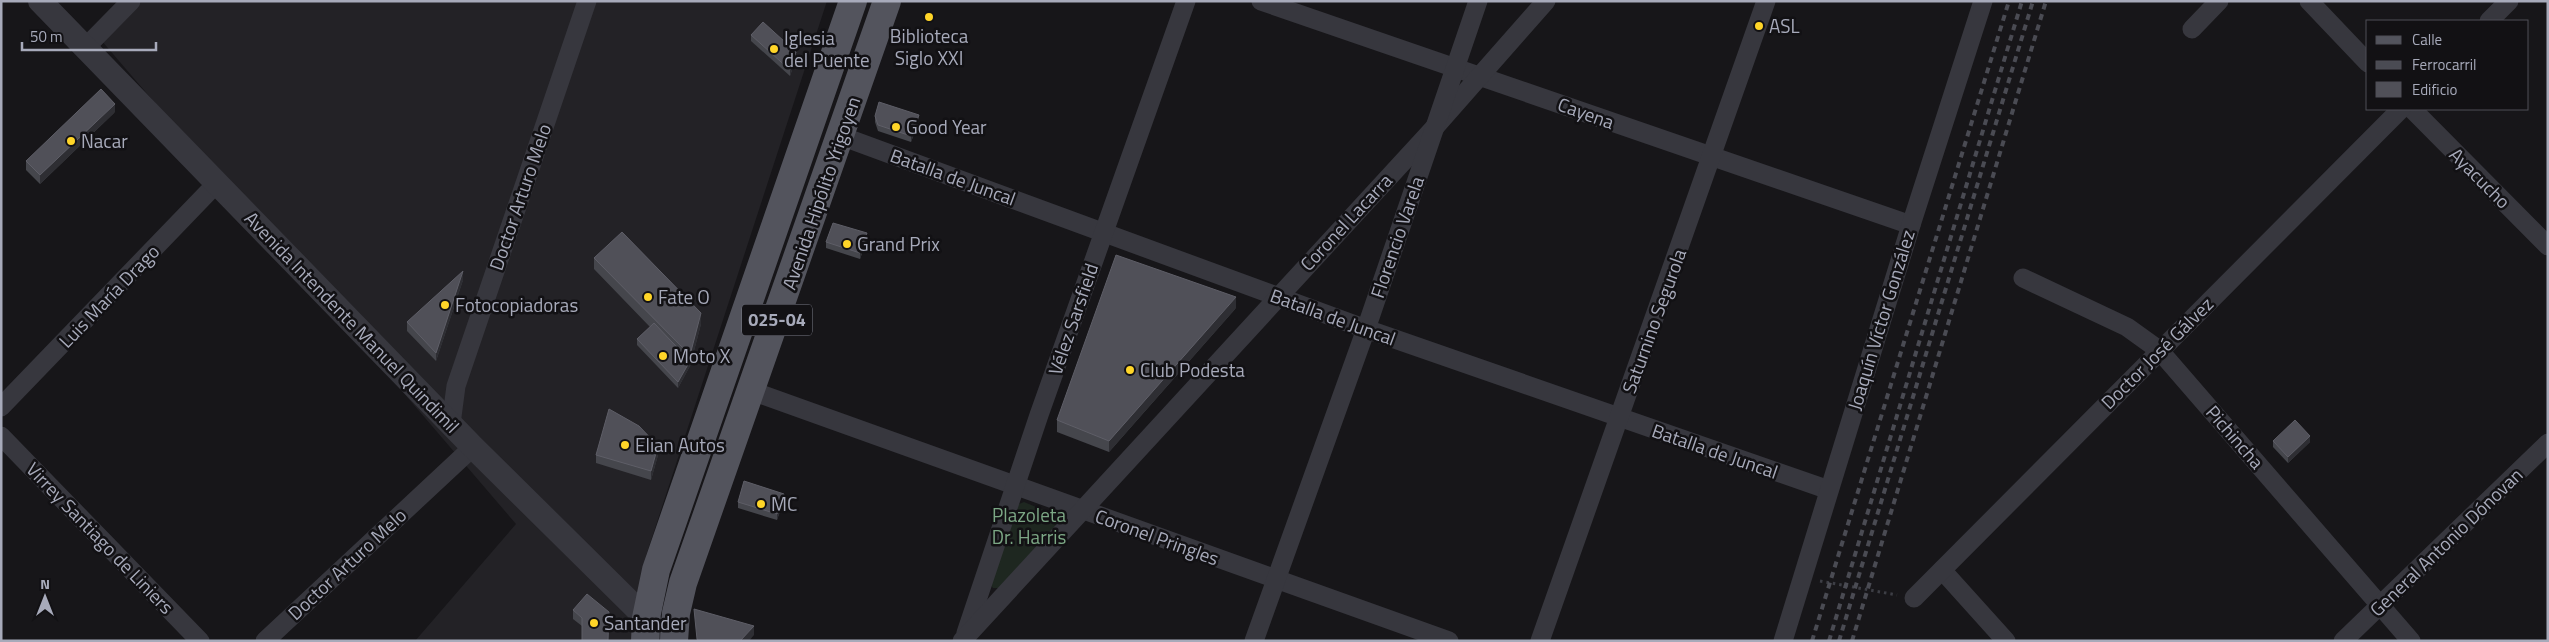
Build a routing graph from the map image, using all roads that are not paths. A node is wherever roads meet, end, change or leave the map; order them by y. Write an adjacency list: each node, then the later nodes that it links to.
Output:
1 (40, 1): 17 (street, Avenida Intendente Manuel Quindimil)
2 (132, 1): 17 (street)
3 (587, 1): 37 (street, Doctor Arturo Melo)
4 (853, 1): 48 (main road, Avenida Hipólito Yrigoyen / 025-04)
5 (887, 1): 24 (main road, Avenida Hipólito Yrigoyen / 025-04)
6 (1186, 1): 28 (street, Vélez Sarsfield)
7 (1261, 1): 19 (street, Cayena)
8 (1478, 1): 19 (street, Florencio Varela)
9 (1546, 1): 20 (street, Coronel Lacarra)
10 (1766, 1): 25 (street, Saturnino Segurola)
11 (1984, 1): 27 (street, Joaquín Víctor González)
12 (2219, 1): 16 (street)
13 (2309, 1): 18 (street)
14 (2510, 1): 15 (street)
15 (2490, 20)
16 (2192, 29)
17 (86, 48): 26 (street, Avenida Intendente Manuel Quindimil)
18 (2366, 61)
19 (1456, 67): 20 (street, Cayena); 23 (street, Florencio Varela)
20 (1480, 76): 23 (street, Coronel Lacarra); 25 (street, Cayena)
21 (2399, 110): 33 (street, Doctor José Gálvez)
22 (2413, 110): 29 (street, Ayacucho)
23 (1435, 127): 31 (street, Coronel Lacarra); 32 (street, Florencio Varela)
24 (841, 136): 28 (street, Batalla de Juncal); 34 (main road, Avenida Hipólito Yrigoyen / 025-04)
25 (1712, 158): 27 (street, Cayena); 36 (street, Saturnino Segurola)
26 (216, 184): 35 (street, Luis María Drago); 37 (street, Avenida Intendente Manuel Quindimil)
27 (1911, 226): 42 (street, Joaquín Víctor González)
28 (1103, 232): 31 (street, Batalla de Juncal); 41 (street, Vélez Sarsfield)
29 (2548, 246)
30 (2024, 278): 33 (street, Pichincha)
31 (1277, 297): 32 (street, Batalla de Juncal); 43 (street, Coronel Lacarra)
32 (1366, 329): 36 (street, Batalla de Juncal); 45 (street, Florencio Varela)
33 (2159, 350): 44 (street, Doctor José Gálvez); 47 (street, Pichincha)
34 (752, 391): 41 (street, Coronel Pringles); 53 (main road, Avenida Hipólito Yrigoyen / 025-04)
35 (1, 407)
36 (1620, 418): 42 (street, Batalla de Juncal); 56 (street, Saturnino Segurola)
37 (451, 424): 40 (street, Avenida Intendente Manuel Quindimil)
38 (1, 436): 50 (street, Virrey Santiago de Liniers)
39 (2548, 443): 47 (street, General Antonio Dónovan)
40 (473, 447): 48 (street, Avenida Intendente Manuel Quindimil); 51 (street, Doctor Arturo Melo)
41 (1015, 487): 43 (street, Coronel Pringles); 49 (street, Vélez Sarsfield)
42 (1829, 490): 57 (street, Joaquín Víctor González)
43 (1083, 510): 45 (street, Coronel Pringles); 49 (street, Coronel Lacarra)
44 (1942, 570): 46 (street, Doctor José Gálvez); 58 (street)
45 (1275, 580): 54 (street, Florencio Varela); 55 (street, Coronel Pringles)
46 (1914, 598)
47 (2380, 605): 59 (street, General Antonio Dónovan); 60 (street, Pichincha)
48 (645, 629): 52 (street, Avenida Intendente Manuel Quindimil)
49 (963, 640)
50 (200, 641)
51 (265, 641)
52 (666, 641)
53 (674, 641)
54 (1254, 641)
55 (1449, 641)
56 (1540, 641)
57 (1783, 641)
58 (2006, 641)
59 (2344, 641)
60 (2411, 641)

